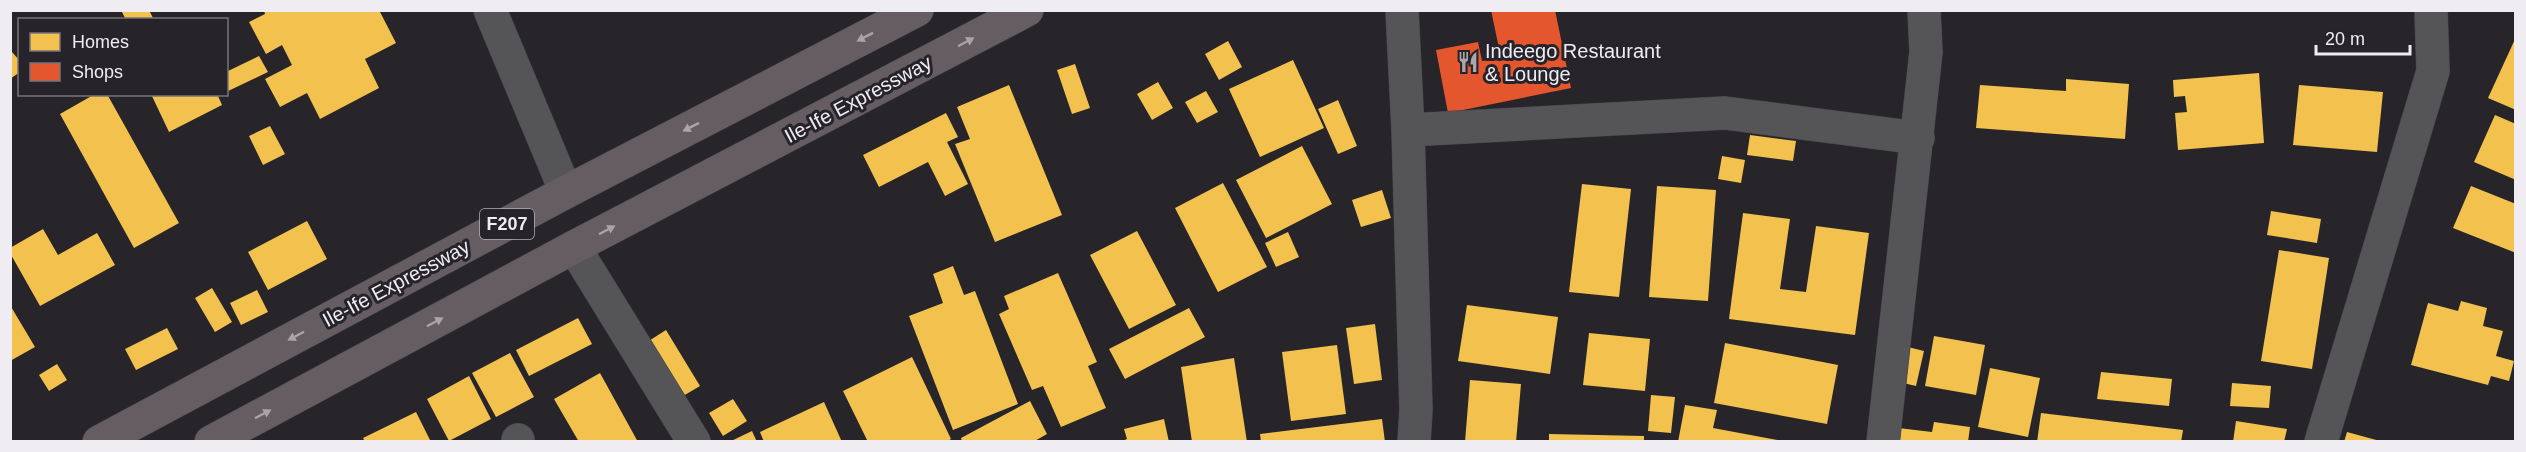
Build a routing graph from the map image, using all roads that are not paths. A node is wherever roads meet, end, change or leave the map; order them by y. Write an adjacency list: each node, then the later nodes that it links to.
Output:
1 (490, 10): 9 (street)
2 (916, 10): 9 (main road, Ile-Ife Expressway / F207, one-way to 9)
3 (1027, 10): 10 (main road, Ile-Ife Expressway / F207, one-way to 3)
4 (1402, 10): 7 (street)
5 (1924, 10): 8 (street)
6 (2430, 10): 16 (street)
7 (1408, 130): 8 (street); 14 (street)
8 (1918, 138): 15 (street)
9 (566, 192): 11 (main road, Ile-Ife Expressway / F207, one-way to 11)
10 (574, 247): 12 (main road, Ile-Ife Expressway / F207, one-way to 10); 13 (street)
11 (99, 441)
12 (212, 441)
13 (694, 441)
14 (1414, 441)
15 (1882, 441)
16 (2321, 441)

